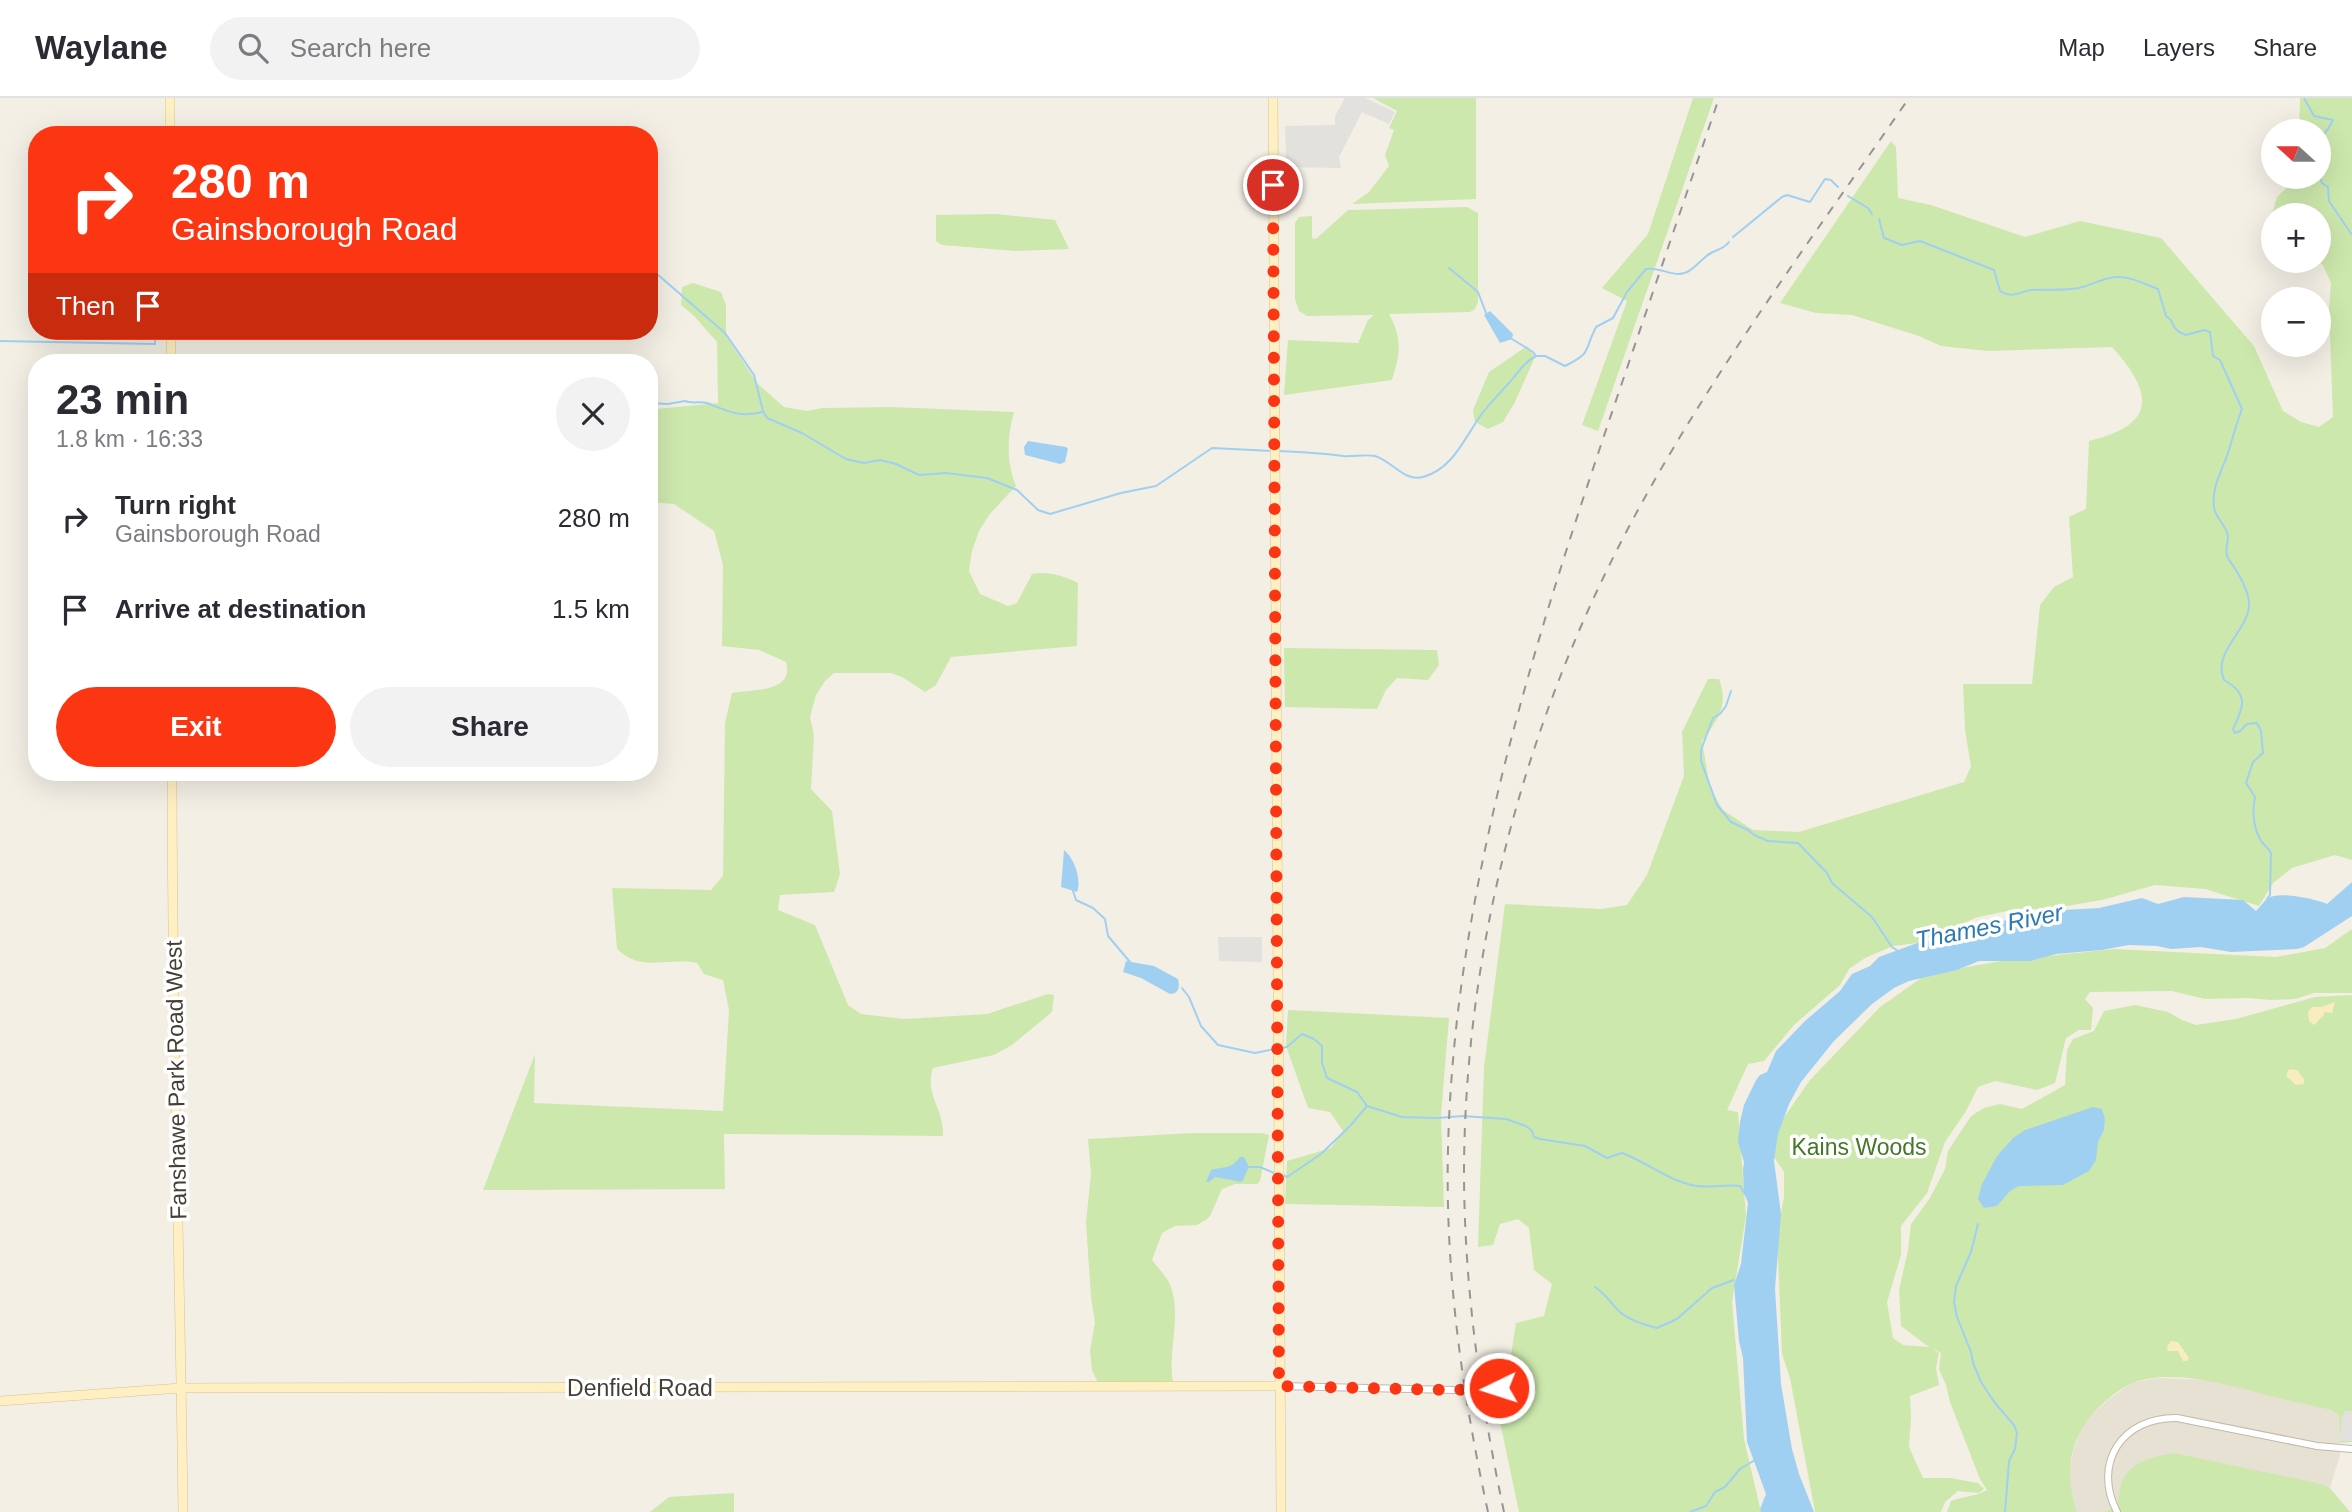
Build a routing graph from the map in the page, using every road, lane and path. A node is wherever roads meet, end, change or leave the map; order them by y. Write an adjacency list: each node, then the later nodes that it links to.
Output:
1 (170, 98): 3 (main road)
2 (1273, 98): 5 (main road)
3 (170, 126)
4 (172, 781): 6 (main road, Fanshawe Park Road West)
5 (1279, 1386): 6 (main road, Denfield Road); 7 (street, bridge); 11 (main road)
6 (181, 1388): 8 (main road, Denfield Road); 10 (main road, Fanshawe Park Road West)
7 (1499, 1388)
8 (0, 1401)
9 (2352, 1449): 12 (street)
10 (183, 1512)
11 (1281, 1512)
12 (2117, 1512)

